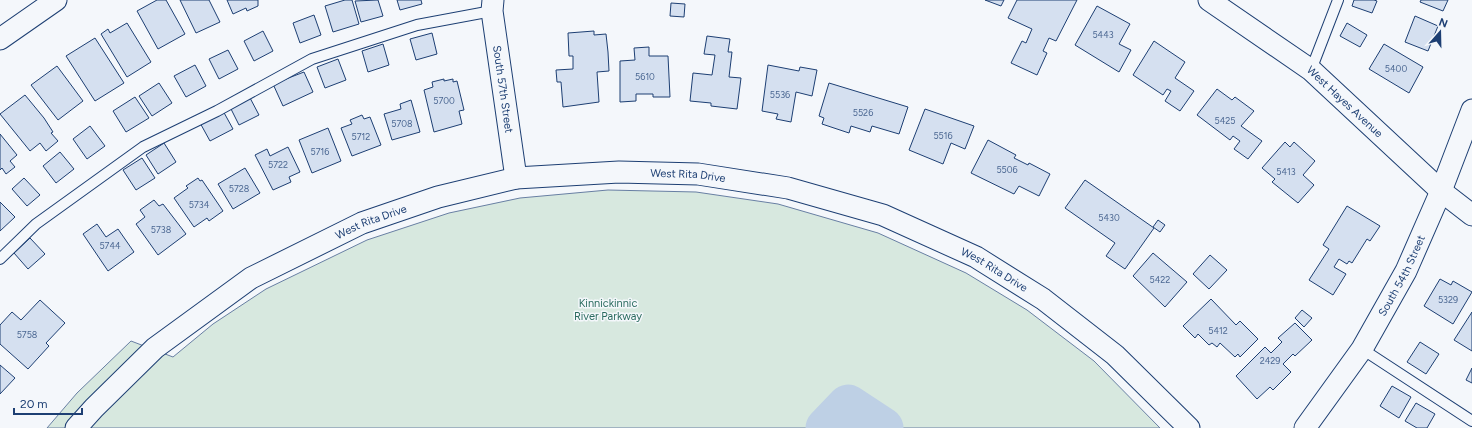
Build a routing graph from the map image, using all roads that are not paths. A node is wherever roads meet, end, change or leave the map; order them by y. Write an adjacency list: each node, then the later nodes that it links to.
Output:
1 (56, 0): 5 (street)
2 (1209, 0): 6 (street, West Hayes Avenue)
3 (1338, 0): 6 (lane)
4 (493, 5): 8 (street, South 57th Street); 11 (lane)
5 (0, 38)
6 (1311, 70): 9 (street, West Hayes Avenue)
7 (1472, 110): 9 (street, South 54th Street)
8 (516, 178): 14 (street, West Rita Drive); 15 (street, West Rita Drive)
9 (1441, 191): 10 (street, West Hayes Avenue); 12 (street, South 54th Street)
10 (1472, 215)
11 (0, 259)
12 (1362, 349): 13 (lane); 16 (street, South 54th Street)
13 (1472, 421)
14 (76, 428)
15 (1189, 428)
16 (1305, 428)

